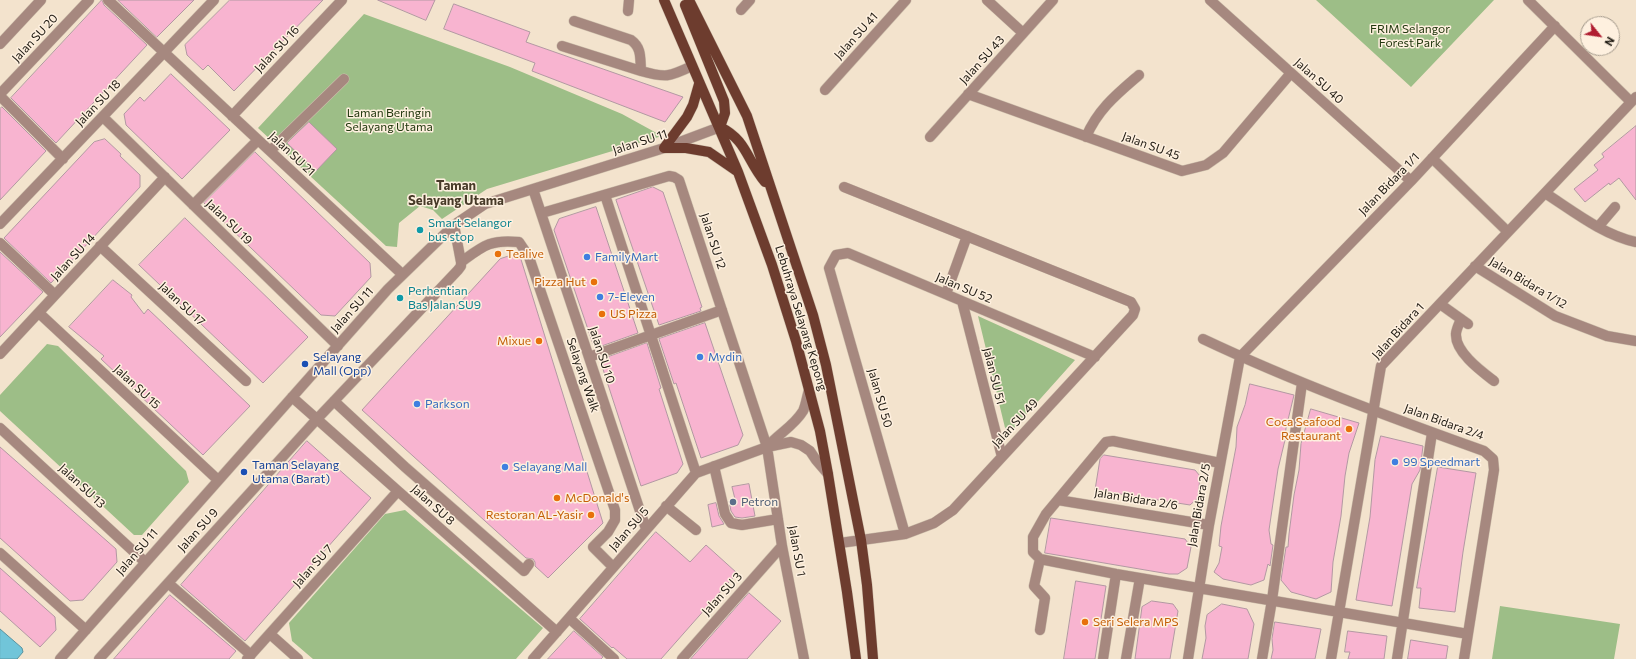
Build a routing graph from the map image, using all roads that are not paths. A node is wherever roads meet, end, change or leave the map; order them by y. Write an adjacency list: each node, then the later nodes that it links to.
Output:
1 (41, 0): 21 (street)
2 (89, 0): 32 (street, Jalan SU 20)
3 (108, 0): 23 (street, Jalan SU 21)
4 (214, 0): 23 (street, Jalan SU 18)
5 (342, 0): 34 (street, Jalan SU 16)
6 (629, 0): 17 (street)
7 (664, 0): 24 (main road, Lebuhraya Selayang Kepong)
8 (683, 0): 36 (main road)
9 (689, 0): 49 (main road, Lebuhraya Selayang Kepong)
10 (750, 0): 16 (street)
11 (906, 0): 30 (street, Jalan SU 41)
12 (987, 0): 20 (street)
13 (1053, 0): 20 (street, Jalan SU 43)
14 (1210, 0): 26 (street, Jalan SU 40)
15 (1528, 0): 19 (street)
16 (741, 10)
17 (628, 11)
18 (574, 21): 25 (street)
19 (1555, 26): 33 (street); 42 (street, Jalan Bidara 1/1)
20 (1024, 33): 31 (street, Jalan SU 43)
21 (0, 44)
22 (562, 46): 25 (street)
23 (164, 52): 34 (street, Jalan SU 21); 35 (street, Jalan SU 18)
24 (692, 66): 25 (street); 29 (main road, Lebuhraya Selayang Kepong)
25 (641, 71)
26 (1291, 73): 38 (street, Jalan SU 45); 46 (street, Jalan SU 40)
27 (1139, 76): 38 (street)
28 (344, 79): 41 (street)
29 (699, 84): 36 (main road, Lebuhraya Selayang Kepong); 40 (main road)
30 (825, 90)
31 (968, 94): 37 (street, Jalan SU 43); 38 (street, Jalan SU 45)
32 (0, 95): 43 (street)
33 (1634, 100): 50 (street, Jalan Bidara 1)
34 (232, 116): 39 (street, Jalan SU 21)
35 (102, 117): 43 (street, Jalan SU 18); 45 (street, Jalan SU 19)
36 (720, 126): 40 (street, Jalan SU 11); 44 (main road, Lebuhraya Selayang Kepong); 49 (main road)
37 (930, 137)
38 (1086, 137)
39 (258, 140): 41 (street, Jalan SU 21); 52 (street)
40 (664, 148): 44 (main road); 48 (street, Jalan SU 11)
41 (270, 151): 66 (street, Jalan SU 21)
42 (1432, 158): 46 (street, Jalan Bidara 1/1); 58 (street)
43 (62, 159): 55 (street, Jalan SU 18)
44 (738, 172): 84 (main road, Lebuhraya Selayang Kepong)
45 (165, 177): 52 (street, Jalan SU 19); 62 (street, Jalan SU 14)
46 (1411, 181): 79 (street, Jalan Bidara 1/1)
47 (844, 187): 59 (street)
48 (533, 189): 54 (street, Jalan SU 10); 56 (street, Jalan SU 11)
49 (771, 190): 106 (main road, Lebuhraya Selayang Kepong)
50 (1545, 193): 57 (street); 58 (street, Jalan Bidara 1)
51 (605, 195): 54 (street, Jalan SU 12); 71 (street, Jalan SU 12); 73 (street)
52 (193, 205): 76 (street, Jalan SU 19)
53 (1615, 207): 57 (street)
54 (542, 213): 80 (street, Jalan SU 10)
55 (0, 224)
56 (454, 225): 63 (street); 66 (street, Jalan SU 11)
57 (1598, 227): 60 (street)
58 (1508, 232): 64 (street, Jalan Bidara 1)
59 (967, 236): 67 (street); 78 (street, Jalan SU 49)
60 (1636, 242)
61 (0, 243): 68 (street)
62 (100, 246): 68 (street, Jalan SU 14); 81 (street, Jalan SU 17)
63 (461, 262): 86 (street, Jalan SU 9); 113 (street, Selayang Walk)
64 (1476, 266): 70 (street, Jalan Bidara 1); 74 (street, Jalan Bidara 1/12)
65 (829, 268): 67 (street, Jalan SU 52); 105 (street, Jalan SU 50)
66 (402, 274): 76 (street, Jalan SU 11)
67 (946, 294): 69 (street, Jalan SU 52)
68 (55, 295): 72 (street, Jalan SU 14)
69 (962, 301): 78 (street, Jalan SU 52); 92 (street, Jalan SU 51)
70 (1440, 304): 82 (street); 87 (street, Jalan Bidara 1)
71 (722, 310): 73 (street); 91 (street, Jalan SU 12)
72 (38, 313): 77 (street, Jalan SU 14); 97 (street, Jalan SU 15)
73 (651, 335): 80 (street); 95 (street)
74 (1636, 338)
75 (1203, 339): 79 (street, Jalan Bidara 2/4)
76 (338, 346): 85 (street, Jalan SU 11)
77 (0, 354)
78 (1095, 356): 92 (street, Jalan SU 49)
79 (1240, 356): 83 (street, Jalan Bidara 2/4); 93 (street, Jalan Bidara 2/5)
80 (589, 357): 103 (street, Jalan SU 10)
81 (246, 381)
82 (1494, 381)
83 (1302, 383): 87 (street, Jalan Bidara 2/4); 118 (street)
84 (810, 390): 91 (street, Jalan SU 5); 96 (main road, Lebuhraya Selayang Kepong)
85 (292, 397): 88 (street, Jalan SU 8); 97 (street, Jalan SU 11)
86 (334, 401): 88 (street, Jalan SU 9); 112 (street)
87 (1373, 410): 90 (street, Jalan Bidara 2/4); 119 (street, Jalan Bidara 1)
88 (317, 419): 98 (street, Jalan SU 8); 116 (street, Jalan SU 9)
89 (0, 428): 111 (street, Jalan SU 13)
90 (1432, 433): 121 (street); 126 (street, Jalan Bidara 2/4)
91 (766, 447): 94 (street, Jalan SU 5); 96 (street, Jalan SU 5); 101 (street, Jalan SU 1)
92 (1002, 457): 105 (street, Jalan SU 49)
93 (1220, 463): 99 (street); 102 (street, Jalan Bidara 2/5)
94 (714, 466): 95 (street, Jalan SU 5); 101 (street)
95 (696, 473): 100 (street, Jalan SU 5)
96 (828, 474): 107 (main road, Lebuhraya Selayang Kepong)
97 (218, 480): 111 (street, Jalan SU 11)
98 (398, 491): 124 (street, Jalan SU 8); 125 (street, Jalan SU 7)
99 (1058, 500): 102 (street, Jalan Bidara 2/6); 110 (street)
100 (666, 506): 103 (street, Jalan SU 5); 104 (street)
101 (778, 519): 108 (street, Jalan SU 1)
102 (1209, 525): 117 (street, Jalan Bidara 2/5)
103 (646, 529): 113 (street, Jalan SU 5)
104 (696, 530)
105 (905, 534): 106 (street, Jalan SU 49)
106 (861, 540): 107 (street, Jalan SU 49); 136 (main road, Lebuhraya Selayang Kepong)
107 (840, 543): 135 (main road, Lebuhraya Selayang Kepong)
108 (782, 546): 133 (street, Jalan SU 3); 134 (street, Jalan SU 1)
109 (0, 553): 122 (street)
110 (1040, 559): 114 (street); 123 (street)
111 (145, 562): 122 (street, Jalan SU 11)
112 (529, 564)
113 (613, 566): 120 (street, Jalan SU 5)
114 (1116, 574): 115 (street); 137 (street)
115 (1140, 578): 117 (street); 138 (street)
116 (168, 584): 127 (street); 129 (street, Jalan SU 9)
117 (1199, 588): 118 (street); 139 (street, Jalan Bidara 2/5)
118 (1272, 600): 119 (street); 140 (street)
119 (1339, 612): 121 (street); 141 (street, Jalan Bidara 1)
120 (569, 618): 124 (street, Jalan SU 5); 132 (street)
121 (1402, 622): 126 (street); 142 (street)
122 (86, 630): 128 (street, Jalan SU 11)
123 (1040, 630)
124 (557, 632): 131 (street, Jalan SU 5)
125 (270, 634): 127 (street, Jalan SU 7); 130 (street)
126 (1468, 634): 143 (street, Jalan Bidara 2/4)
127 (249, 657)
128 (60, 659)
129 (99, 659)
130 (298, 659)
131 (533, 659)
132 (614, 659)
133 (682, 659)
134 (804, 659)
135 (856, 659)
136 (873, 659)
137 (1103, 659)
138 (1126, 659)
139 (1188, 659)
140 (1262, 659)
141 (1331, 659)
142 (1397, 659)
143 (1464, 659)

